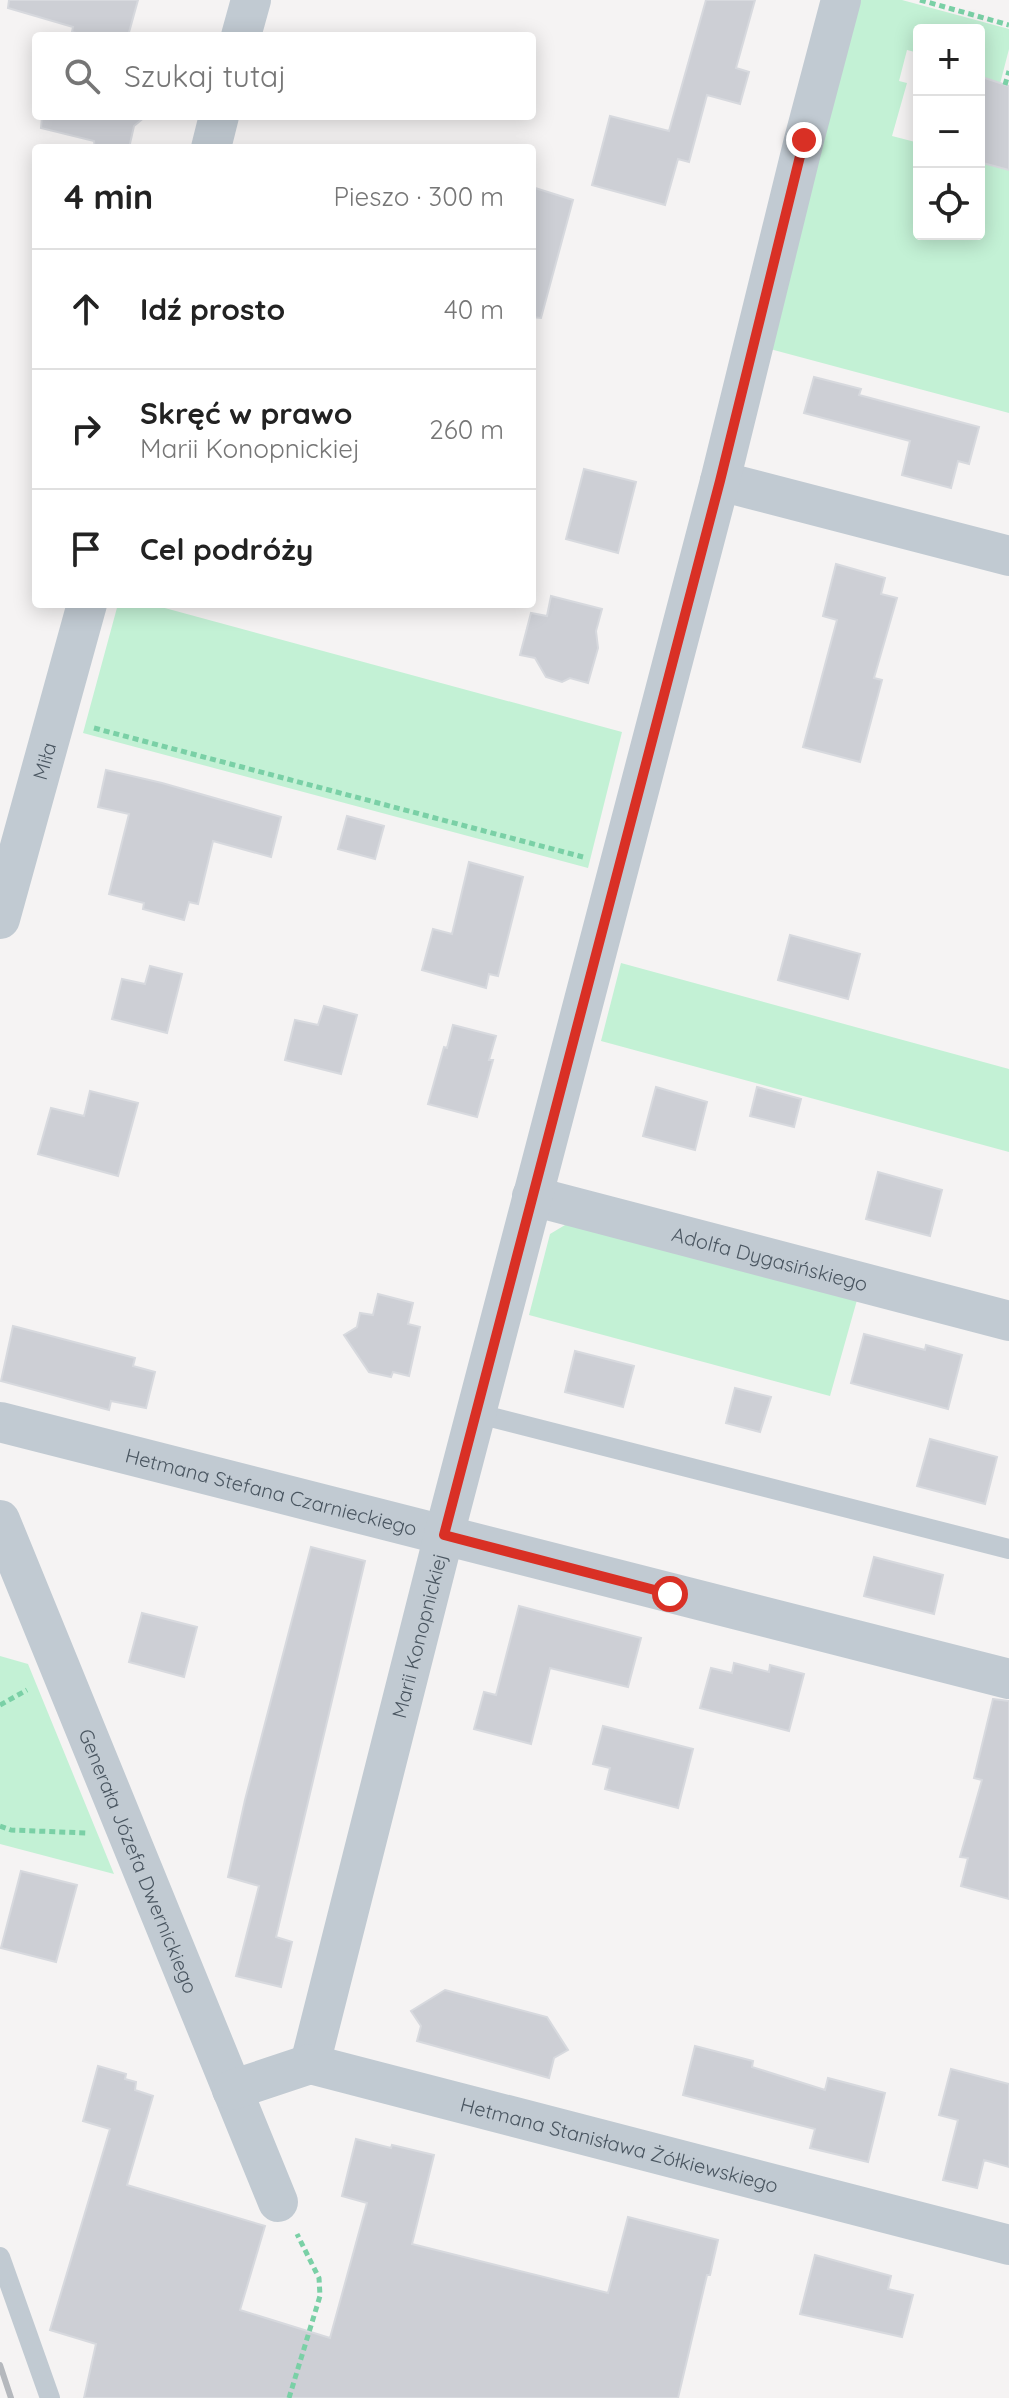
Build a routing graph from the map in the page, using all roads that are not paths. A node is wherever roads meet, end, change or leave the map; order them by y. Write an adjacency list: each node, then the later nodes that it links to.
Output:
1 (251, 0): 3 (street)
2 (841, 0): 6 (street, Marii Konopnickiej)
3 (242, 32)
4 (218, 120): 5 (street)
5 (212, 144)
6 (720, 481): 7 (street); 10 (street, Marii Konopnickiej)
7 (1009, 556)
8 (86, 608): 9 (street, Miła)
9 (0, 919)
10 (532, 1196): 11 (street, Adolfa Dygasińskiego); 12 (street, Marii Konopnickiej)
11 (1009, 1321)
12 (475, 1413): 15 (street, Marii Konopnickiej); 16 (lane)
13 (0, 1422): 15 (street, Hetmana Stefana Czarnieckiego)
14 (0, 1520): 19 (street, Generała Józefa Dwernickiego)
15 (444, 1535): 17 (street, Hetmana Stefana Czarnieckiego); 18 (street, Marii Konopnickiej)
16 (1009, 1549)
17 (1009, 1679)
18 (310, 2064): 19 (street); 21 (street, Hetmana Stanisława Żółkiewskiego)
19 (232, 2090): 20 (street, Generała Józefa Dwernickiego)
20 (278, 2202)
21 (1009, 2245)
22 (0, 2257): 23 (lane)
23 (50, 2398)

